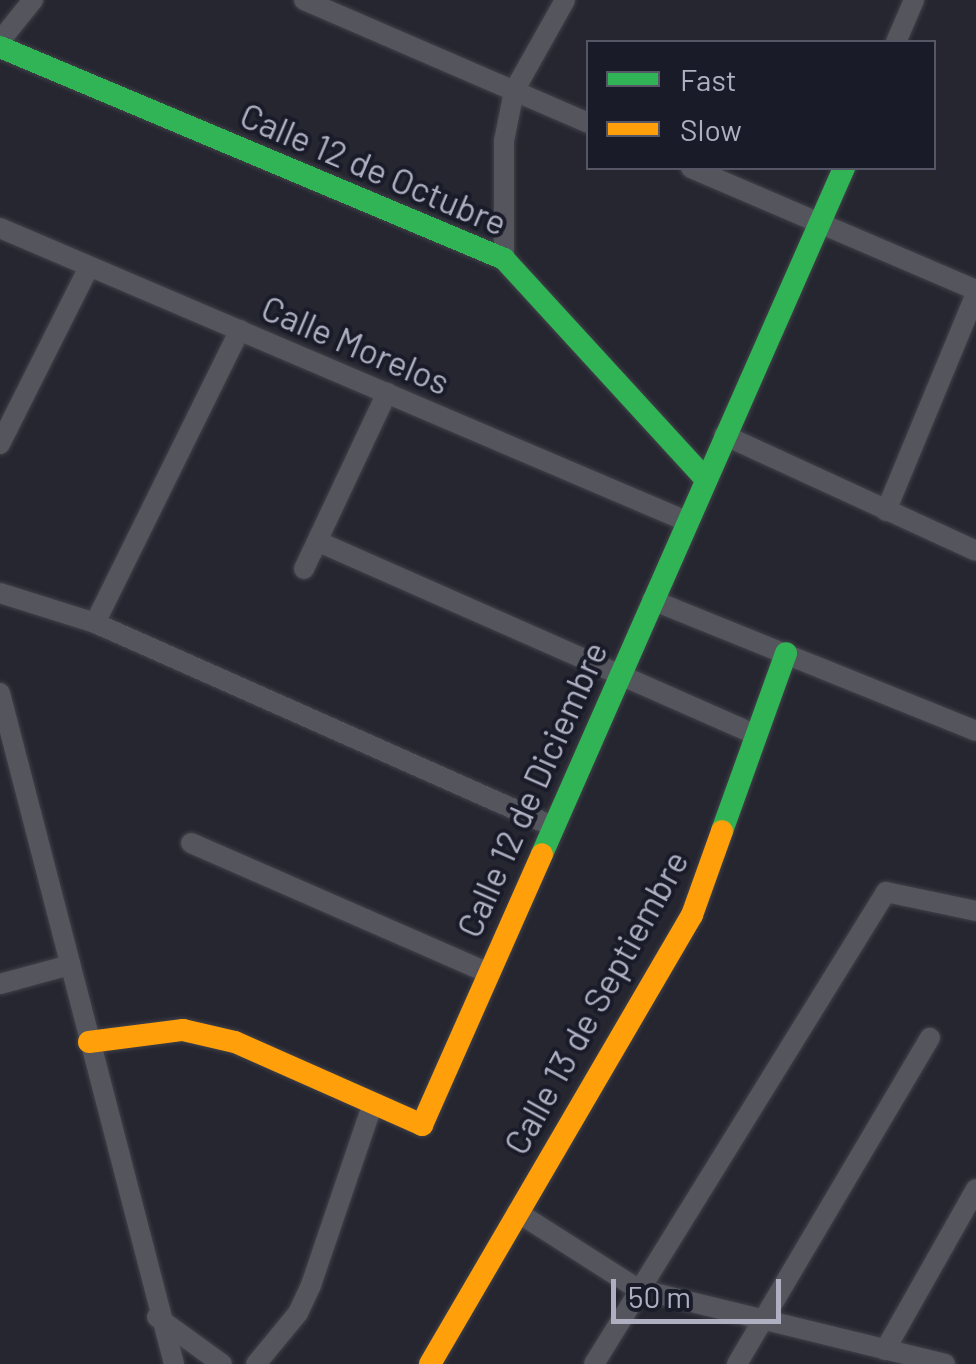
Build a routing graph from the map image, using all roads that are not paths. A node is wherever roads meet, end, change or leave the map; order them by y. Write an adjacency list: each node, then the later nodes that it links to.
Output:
1 (33, 0): 6 (street)
2 (304, 0): 7 (street)
3 (565, 0): 7 (street)
4 (914, 0): 5 (street)
5 (897, 40)
6 (0, 44): 13 (street, Calle 12 de Octubre)
7 (514, 91): 8 (street); 13 (street)
8 (586, 122)
9 (697, 170): 11 (street)
10 (843, 170): 11 (street, Calle 12 de Diciembre)
11 (820, 223): 15 (street); 18 (street, Calle 12 de Diciembre)
12 (0, 228): 14 (street, Calle Morelos)
13 (504, 260): 20 (street, Calle 12 de Octubre)
14 (88, 267): 16 (street, Calle Morelos); 19 (street)
15 (976, 292): 21 (street)
16 (240, 330): 17 (street, Calle Morelos); 28 (street)
17 (387, 393): 22 (street, Calle Morelos); 23 (street)
18 (724, 435): 20 (street, Calle 12 de Diciembre); 21 (street)
19 (0, 444)
20 (705, 478): 22 (street, Calle 12 de Diciembre)
21 (886, 511): 24 (street)
22 (686, 521): 27 (street, Calle 12 de Diciembre)
23 (319, 542): 25 (street); 30 (street)
24 (976, 551)
25 (304, 569)
26 (0, 593): 28 (street)
27 (652, 600): 29 (street); 30 (street, Calle 12 de Diciembre)
28 (95, 623): 34 (street)
29 (786, 653): 32 (street); 33 (street, Calle 13 de Septiembre)
30 (618, 676): 33 (street); 34 (street, Calle 12 de Diciembre)
31 (0, 693): 37 (street)
32 (976, 731)
33 (752, 732): 44 (street, Calle 13 de Septiembre)
34 (552, 826): 38 (street, Calle 12 de Diciembre)
35 (191, 843): 38 (street)
36 (976, 911): 45 (street)
37 (70, 966): 39 (street); 41 (street)
38 (488, 974): 42 (street, Calle 12 de Diciembre)
39 (0, 984)
40 (930, 1038): 47 (street)
41 (89, 1042): 42 (street); 46 (street)
42 (372, 1104): 51 (street)
43 (976, 1189): 48 (street)
44 (517, 1212): 45 (street); 52 (street, Calle 13 de Septiembre)
45 (638, 1288): 47 (street); 53 (street)
46 (157, 1317): 49 (street); 50 (street)
47 (762, 1320): 48 (street); 54 (street)
48 (884, 1350): 55 (street)
49 (174, 1364)
50 (222, 1364)
51 (256, 1364)
52 (430, 1364)
53 (594, 1364)
54 (737, 1364)
55 (945, 1364)

